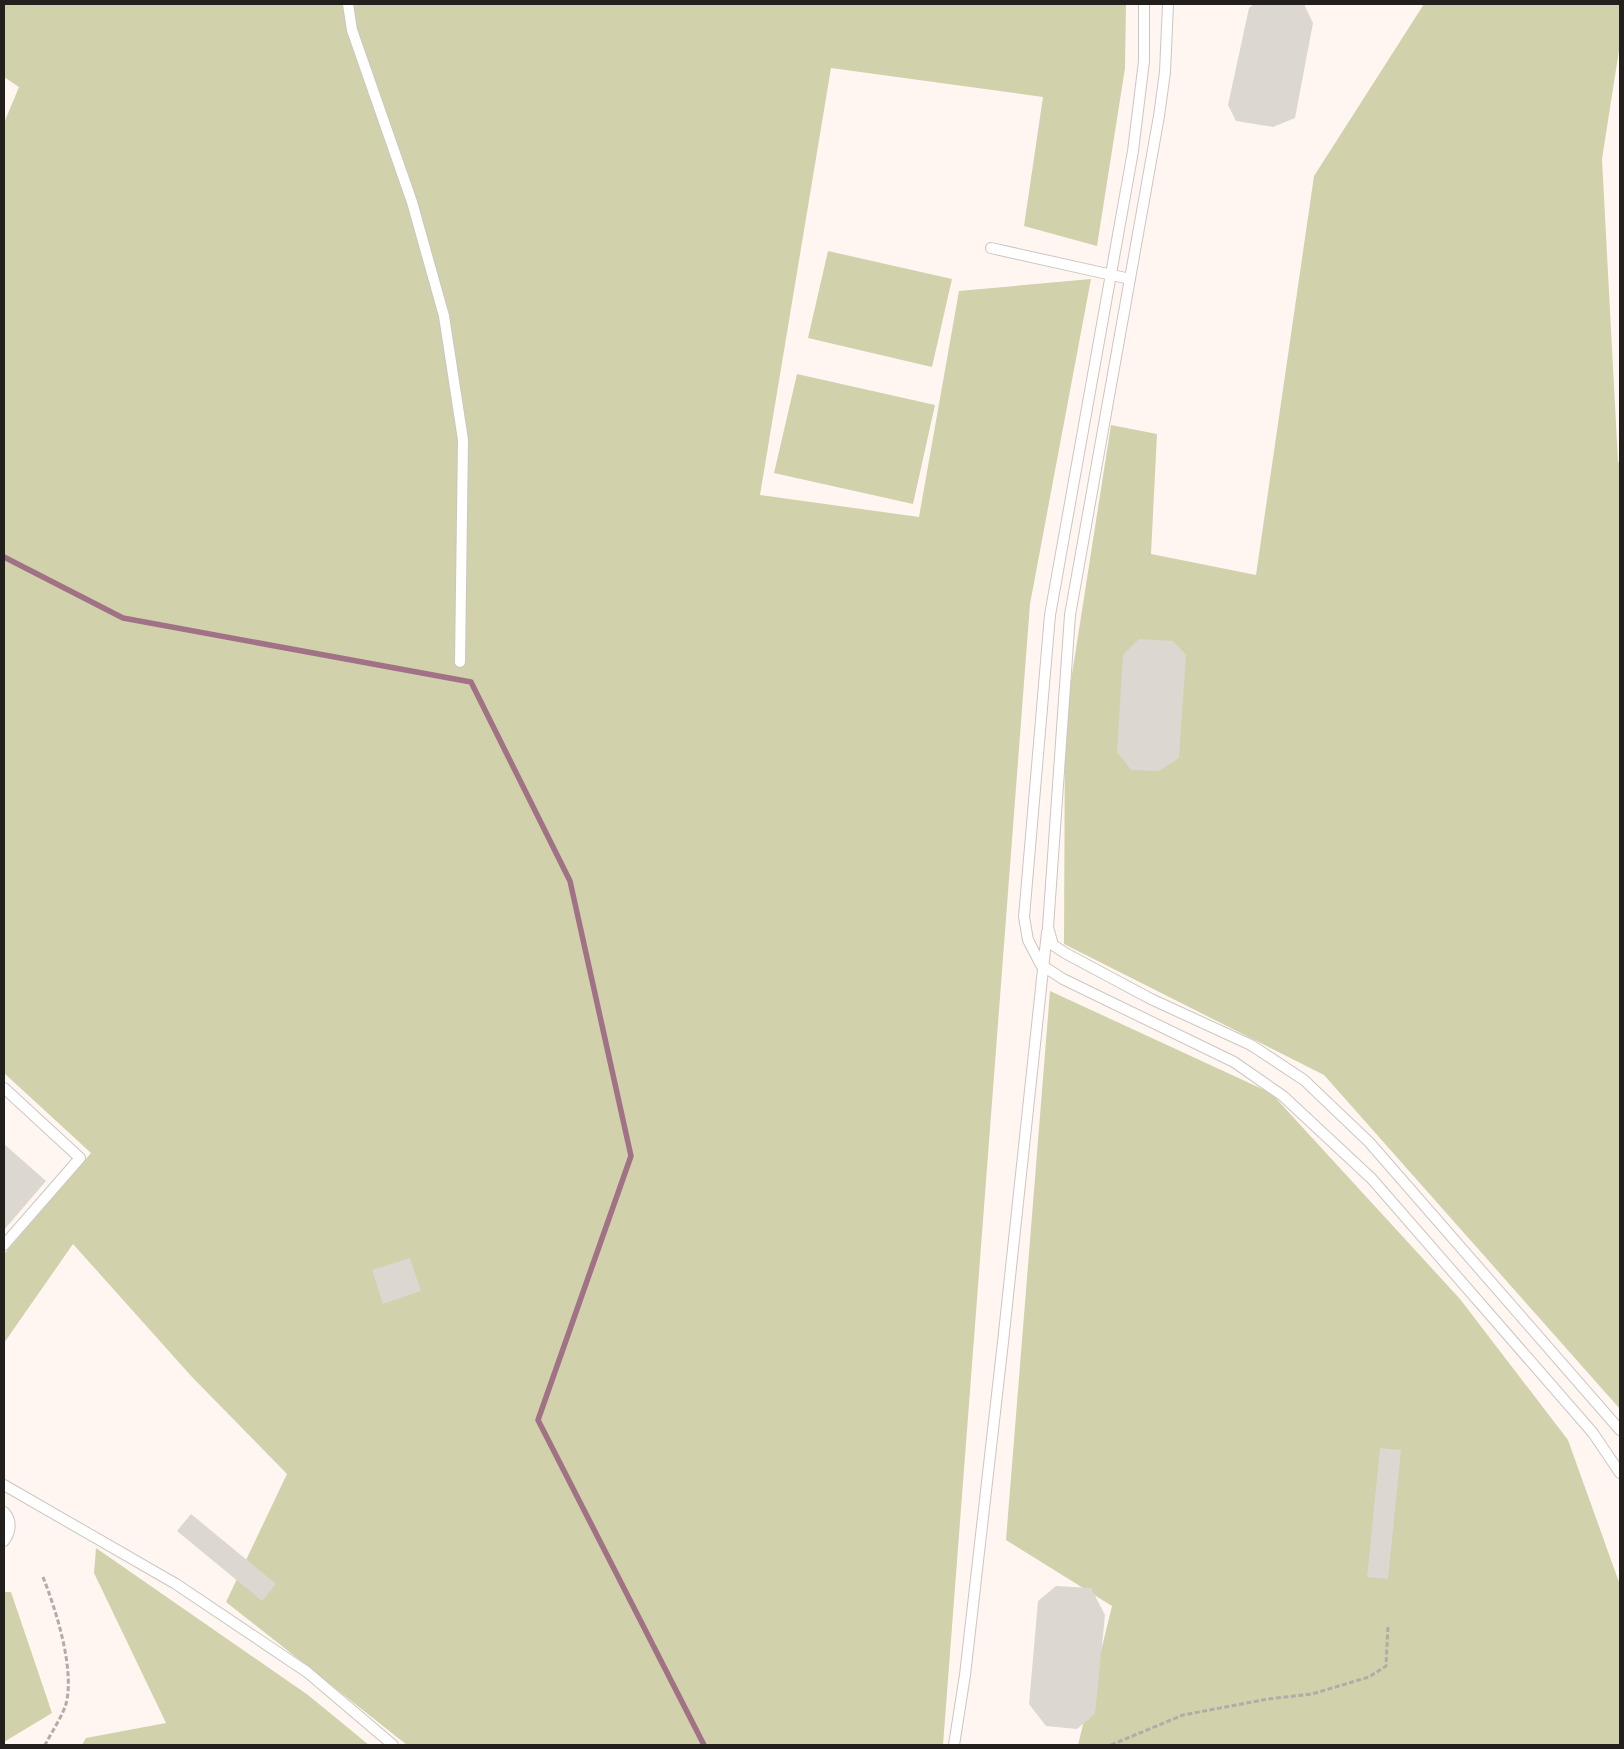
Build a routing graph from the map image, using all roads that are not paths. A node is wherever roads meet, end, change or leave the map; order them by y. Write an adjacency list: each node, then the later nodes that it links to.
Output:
1 (348, 4): 7 (lane)
2 (1144, 4): 5 (lane)
3 (1168, 4): 6 (lane)
4 (991, 248): 5 (lane)
5 (1110, 274): 6 (lane); 9 (lane)
6 (1130, 279): 8 (lane)
7 (460, 662)
8 (1048, 927): 9 (lane); 12 (lane)
9 (1043, 966): 13 (lane); 18 (lane)
10 (4, 1088): 11 (lane)
11 (4, 1245)
12 (1620, 1430)
13 (1620, 1473)
14 (4, 1485): 17 (lane)
15 (4, 1512): 16 (lane)
16 (4, 1541)
17 (394, 1745)
18 (954, 1745)

